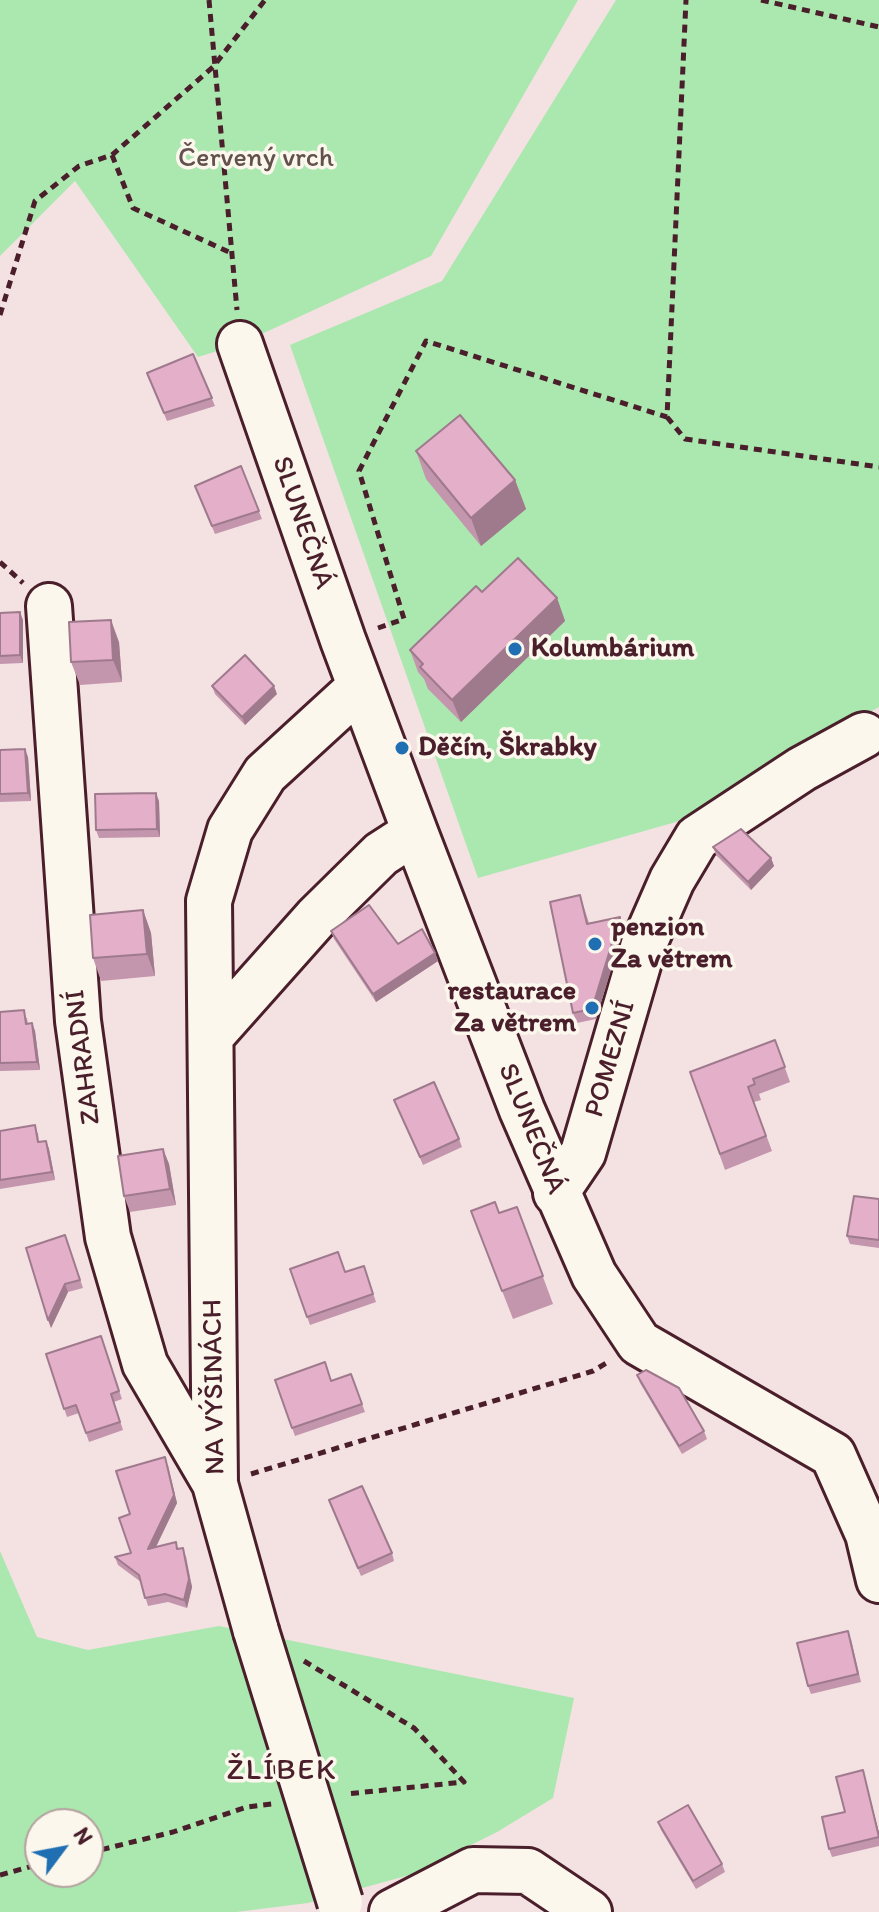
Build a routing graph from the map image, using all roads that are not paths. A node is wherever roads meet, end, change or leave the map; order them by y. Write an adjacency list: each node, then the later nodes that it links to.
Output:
1 (240, 344): 3 (street, SLUNEČNÁ)
2 (49, 606): 8 (street, ZAHRADNÍ)
3 (360, 687): 5 (street, SLUNEČNÁ); 6 (street, NA VÝŠINÁCH)
4 (864, 735): 7 (street, POMEZNÍ)
5 (415, 832): 6 (street); 7 (street, SLUNEČNÁ)
6 (211, 1036): 8 (street, NA VÝŠINÁCH)
7 (556, 1193): 9 (street, SLUNEČNÁ)
8 (215, 1484): 10 (street, NA VÝŠINÁCH, bridge)
9 (879, 1580)
10 (341, 1907)
11 (392, 1912): 12 (street)
12 (589, 1912)

